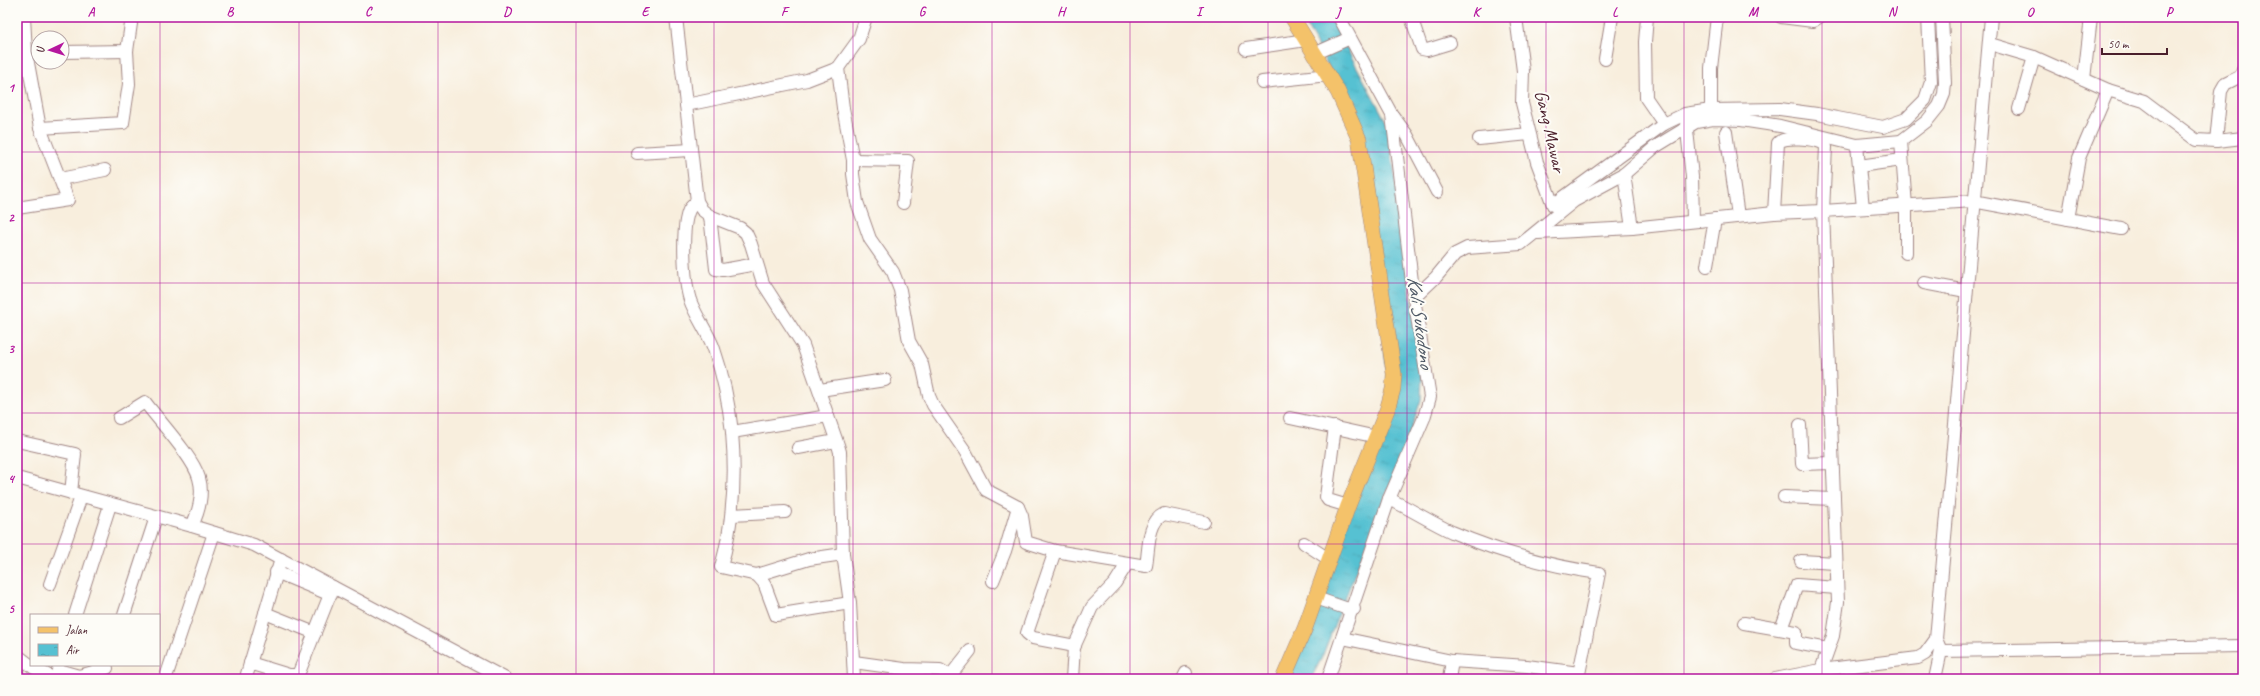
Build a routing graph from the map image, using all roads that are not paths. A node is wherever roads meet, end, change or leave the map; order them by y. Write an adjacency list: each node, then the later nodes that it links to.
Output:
1 (24, 17): 21 (street)
2 (132, 17): 25 (street)
3 (676, 17): 38 (street)
4 (866, 17): 31 (street)
5 (1292, 17): 20 (main road)
6 (1339, 17): 18 (street)
7 (1411, 17): 22 (street)
8 (1516, 17): 46 (street, Gang Mawar)
9 (1612, 17): 29 (street)
10 (1647, 17): 43 (street)
11 (1717, 17): 40 (street)
12 (1781, 17): 13 (street)
13 (1819, 17)
14 (1928, 17): 19 (street)
15 (1942, 17): 19 (street)
16 (1991, 17): 23 (street)
17 (2091, 17): 35 (street)
18 (1348, 39): 27 (street); 41 (street)
19 (1937, 39): 30 (street)
20 (1306, 40): 24 (street); 27 (main road)
21 (30, 43)
22 (1450, 43)
23 (1990, 44): 28 (street); 62 (street)
24 (1246, 49)
25 (127, 51): 26 (street); 44 (street)
26 (70, 52)
27 (1316, 53): 34 (main road)
28 (2034, 56): 35 (street); 39 (street)
29 (1605, 60)
30 (1938, 64): 40 (street); 49 (street)
31 (838, 68): 38 (street); 54 (street)
32 (34, 70): 44 (street)
33 (2243, 70): 50 (street)
34 (1328, 75): 36 (street); 91 (main road)
35 (2084, 79): 37 (street)
36 (1262, 82)
37 (2108, 90): 50 (street); 72 (street)
38 (686, 106): 52 (street)
39 (2019, 109)
40 (1711, 110): 42 (street)
41 (1392, 115): 60 (street); 82 (street)
42 (1686, 120): 43 (street); 51 (street); 58 (street); 73 (street)
43 (1664, 124): 46 (street, Gang Mawar)
44 (40, 128): 59 (street)
45 (1726, 132): 70 (street)
46 (1529, 134): 48 (street)
47 (2243, 138): 50 (street)
48 (1479, 139)
49 (1901, 141): 51 (street); 55 (street)
50 (2216, 141)
51 (1857, 145): 56 (street)
52 (691, 150): 53 (street); 61 (street)
53 (637, 153)
54 (853, 160): 63 (street); 103 (street)
55 (1902, 160): 56 (street); 64 (street)
56 (1859, 166): 66 (street)
57 (105, 170): 59 (street)
58 (1624, 174): 74 (street); 76 (street)
59 (60, 178): 65 (street)
60 (1437, 192)
61 (697, 201): 69 (street); 90 (street)
62 (1974, 201): 64 (street); 72 (street); 81 (street)
63 (903, 203)
64 (1906, 206): 66 (street); 77 (street)
65 (17, 208)
66 (1864, 208): 67 (street)
67 (1823, 211): 68 (street); 68 (street); 95 (street)
68 (1774, 212): 70 (street)
69 (710, 216): 78 (street); 78 (street)
70 (1738, 216): 71 (street)
71 (1715, 219): 73 (street); 79 (street)
72 (2068, 219): 75 (street)
73 (1693, 221): 74 (street)
74 (1632, 228): 76 (street)
75 (2121, 229)
76 (1538, 233): 82 (street)
77 (1906, 253)
78 (756, 264): 84 (street)
79 (1707, 266)
80 (1924, 282): 81 (street)
81 (1966, 291): 134 (street)
82 (1413, 292): 99 (street)
83 (885, 380): 84 (street)
84 (820, 390): 85 (street)
85 (828, 416): 90 (street); 93 (street)
86 (119, 418): 108 (street)
87 (1290, 418): 89 (street)
88 (1800, 425): 95 (street)
89 (1335, 427): 91 (street); 102 (street)
90 (732, 432): 105 (street)
91 (1377, 437): 102 (main road)
92 (17, 441): 97 (street)
93 (836, 441): 94 (street); 112 (street)
94 (798, 448)
95 (1832, 463): 100 (street)
96 (17, 478): 97 (street)
97 (76, 495): 101 (street); 121 (street)
98 (1784, 496): 100 (street)
99 (1389, 499): 126 (street); 149 (street)
100 (1833, 499): 116 (street)
101 (110, 505): 106 (street); 128 (street)
102 (1348, 506): 114 (main road)
103 (1018, 507): 111 (street); 120 (street)
104 (785, 512): 105 (street)
105 (732, 515): 119 (street)
106 (156, 517): 108 (street); 129 (street)
107 (1204, 522): 117 (street)
108 (192, 526): 109 (street)
109 (214, 533): 113 (street); 150 (street)
110 (1304, 543): 114 (street)
111 (1055, 551): 117 (street); 135 (street)
112 (843, 554): 119 (street); 125 (street)
113 (281, 559): 118 (street); 123 (street)
114 (1330, 560): 124 (main road)
115 (1801, 561): 116 (street)
116 (1836, 563): 122 (street)
117 (1127, 564): 135 (street)
118 (276, 572): 123 (street); 127 (street)
119 (758, 575): 125 (street)
120 (993, 581)
121 (50, 584)
122 (1837, 588): 131 (street); 137 (street)
123 (332, 591): 132 (street); 152 (street)
124 (1317, 599): 126 (street); 155 (main road)
125 (850, 602): 142 (street)
126 (1349, 608): 133 (street)
127 (265, 613): 132 (street); 132 (street)
128 (75, 614)
129 (124, 614)
130 (1744, 623): 131 (street)
131 (1781, 629): 137 (street)
132 (315, 633)
133 (1342, 638): 140 (street); 156 (street)
134 (1939, 645): 136 (street); 147 (street); 159 (street)
135 (1075, 646): 154 (street)
136 (2243, 646)
137 (1828, 649): 148 (street)
138 (970, 651): 151 (street)
139 (19, 657): 141 (street); 145 (street)
140 (1452, 661): 149 (street); 157 (street)
141 (30, 662)
142 (854, 662): 151 (street); 153 (street)
143 (40, 666): 146 (street)
144 (109, 670): 146 (street)
145 (17, 671)
146 (56, 673)
147 (1840, 673): 148 (street)
148 (1821, 675): 158 (street)
149 (1578, 676)
150 (166, 677)
151 (953, 677)
152 (506, 679)
153 (854, 679)
154 (1072, 679)
155 (1283, 679)
156 (1328, 679)
157 (1449, 679)
158 (1775, 679)
159 (1935, 679)

